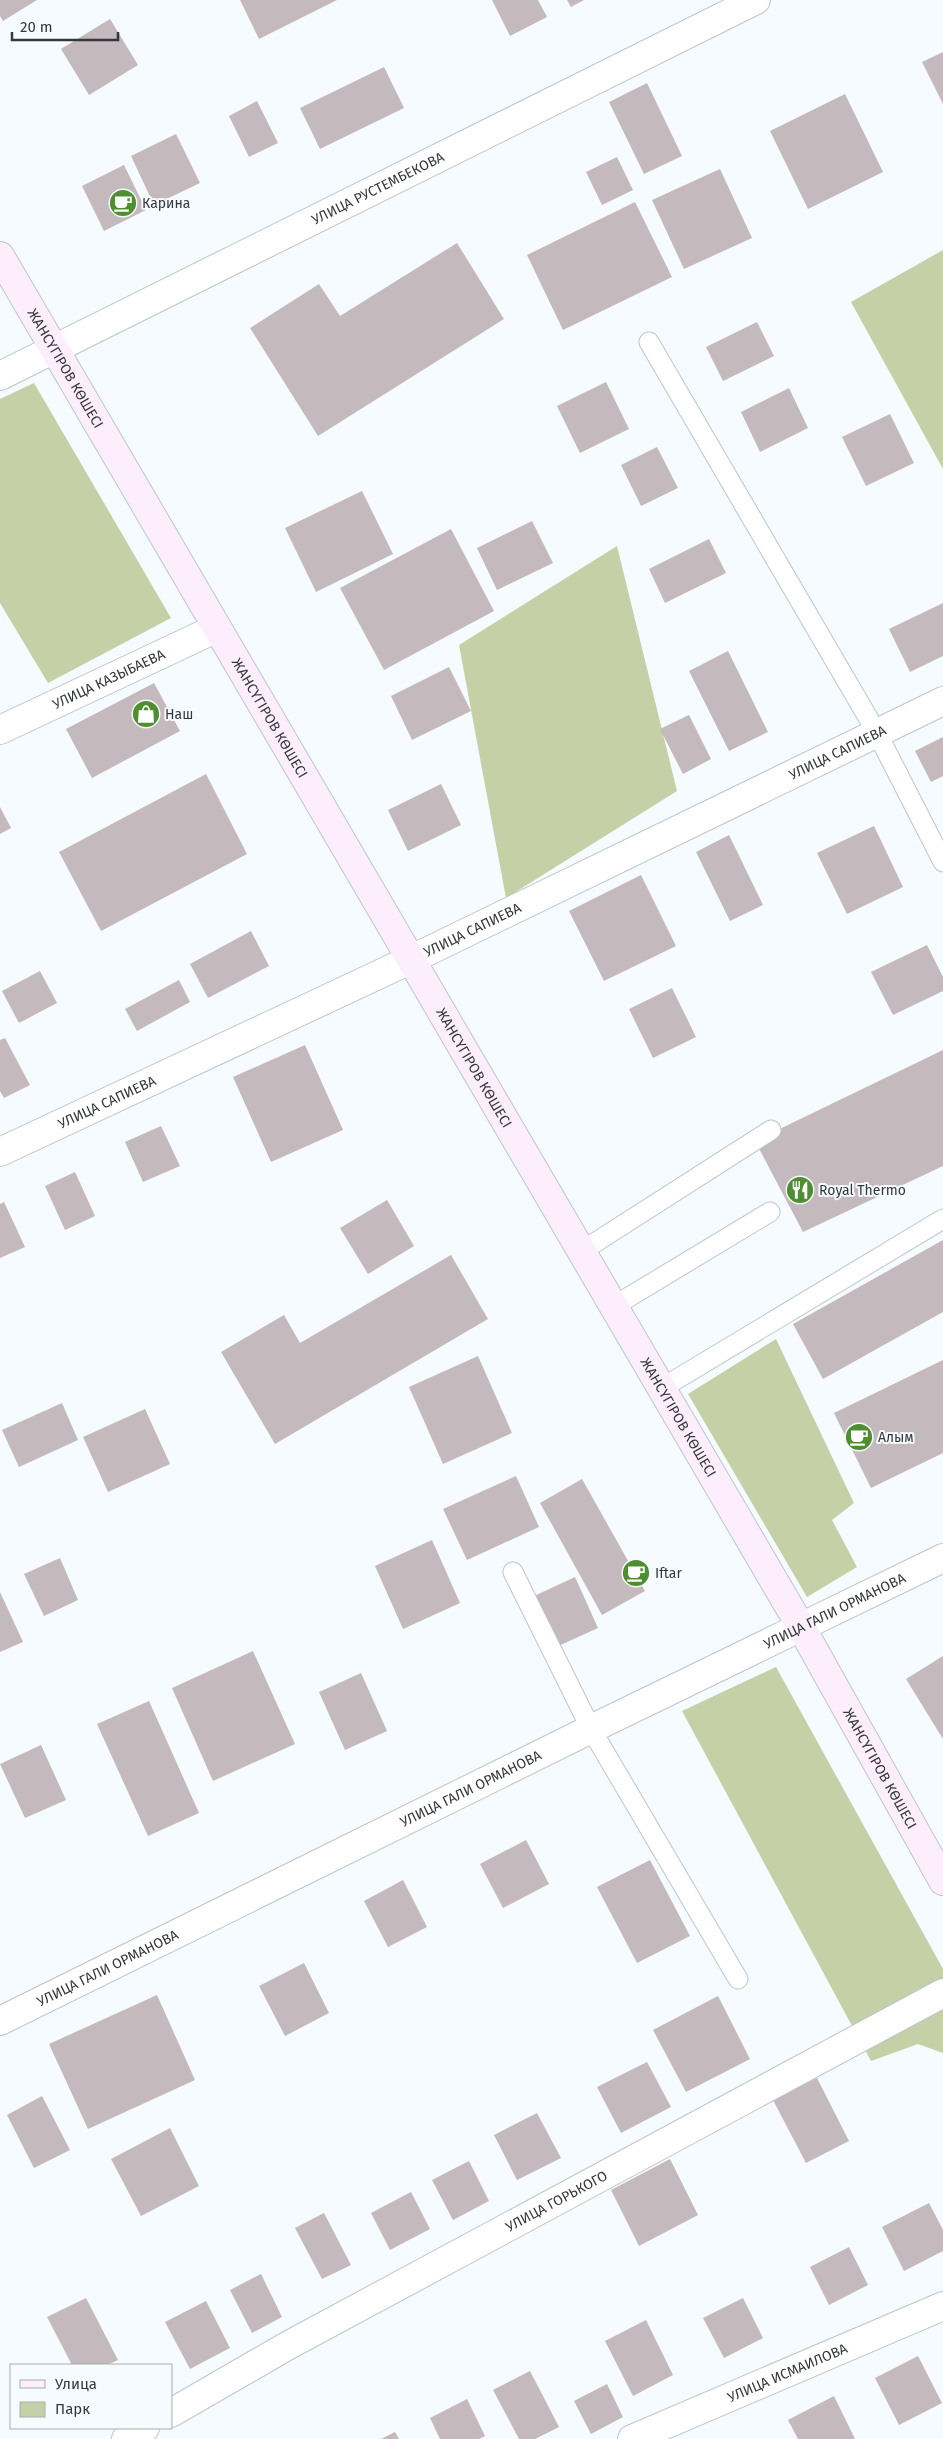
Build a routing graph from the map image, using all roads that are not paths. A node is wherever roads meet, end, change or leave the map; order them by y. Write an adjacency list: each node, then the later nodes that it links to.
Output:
1 (756, 0): 4 (street, УЛИЦА РУСТЕМБЕКОВА)
2 (0, 256): 4 (main road, ЖАНСҮГІРОВ КӨШЕСІ)
3 (649, 342): 9 (lane)
4 (54, 351): 5 (street, УЛИЦА РУСТЕМБЕКОВА); 6 (main road, ЖАНСҮГІРОВ КӨШЕСІ)
5 (0, 376)
6 (217, 628): 8 (street, УЛИЦА КАЗЫБАЕВА); 11 (main road, ЖАНСҮГІРОВ КӨШЕСІ)
7 (943, 701): 9 (street, УЛИЦА САПИЕВА)
8 (0, 730)
9 (878, 734): 10 (lane); 11 (street, УЛИЦА САПИЕВА)
10 (943, 862)
11 (412, 959): 13 (street, УЛИЦА САПИЕВА); 16 (main road, ЖАНСҮГІРОВ КӨШЕСІ)
12 (771, 1130): 16 (lane)
13 (0, 1152)
14 (770, 1212): 17 (lane)
15 (943, 1219): 18 (lane)
16 (582, 1252): 17 (main road, ЖАНСҮГІРОВ КӨШЕСІ)
17 (614, 1306): 18 (main road, ЖАНСҮГІРОВ КӨШЕСІ)
18 (662, 1388): 21 (main road, ЖАНСҮГІРОВ КӨШЕСІ)
19 (943, 1558): 21 (street, УЛИЦА ГАЛИ ОРМАНОВА)
20 (513, 1572): 22 (lane)
21 (801, 1627): 22 (street, УЛИЦА ГАЛИ ОРМАНОВА); 23 (main road, ЖАНСҮГІРОВ КӨШЕСІ)
22 (591, 1729): 24 (lane); 26 (street, УЛИЦА ГАЛИ ОРМАНОВА)
23 (943, 1881)
24 (738, 1979)
25 (943, 1993): 28 (street, УЛИЦА ГОРЬКОГО)
26 (0, 2021)
27 (943, 2306): 31 (street, УЛИЦА ИСМАИЛОВА)
28 (172, 2412)
29 (143, 2429): 30 (street)
30 (126, 2439)
31 (632, 2439)

